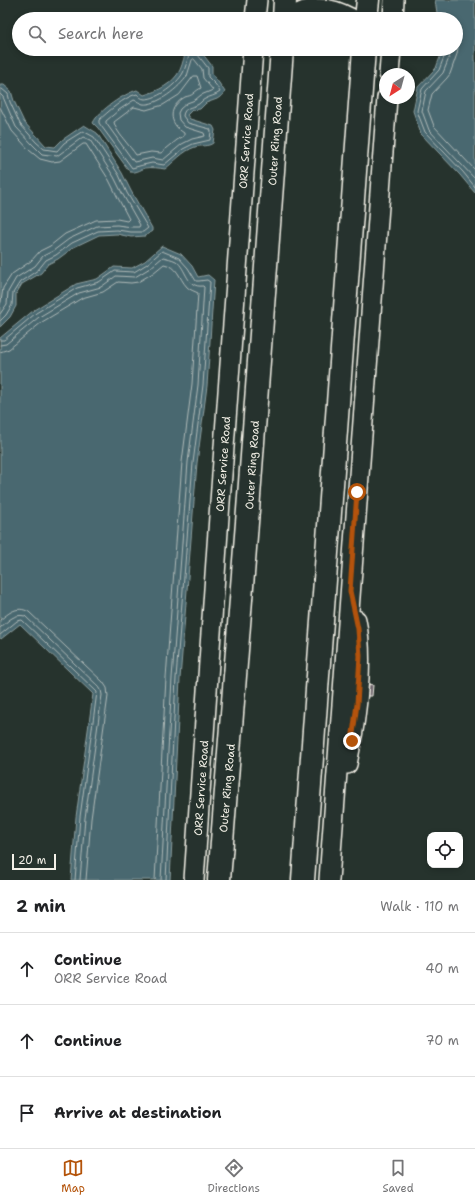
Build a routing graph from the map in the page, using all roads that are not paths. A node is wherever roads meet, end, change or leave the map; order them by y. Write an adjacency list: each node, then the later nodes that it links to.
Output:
1 (257, 0): 4 (main road)
2 (394, 0): 8 (main road)
3 (286, 8): 5 (highway)
4 (256, 12)
5 (295, 12)
6 (308, 12): 7 (highway)
7 (334, 12)
8 (393, 12)
9 (252, 56): 15 (main road, ORR Service Road)
10 (281, 56): 16 (highway, Outer Ring Road)
11 (363, 56): 17 (highway)
12 (390, 56): 13 (main road)
13 (389, 68)
14 (387, 104): 18 (main road)
15 (194, 880)
16 (219, 880)
17 (303, 880)
18 (328, 880)

